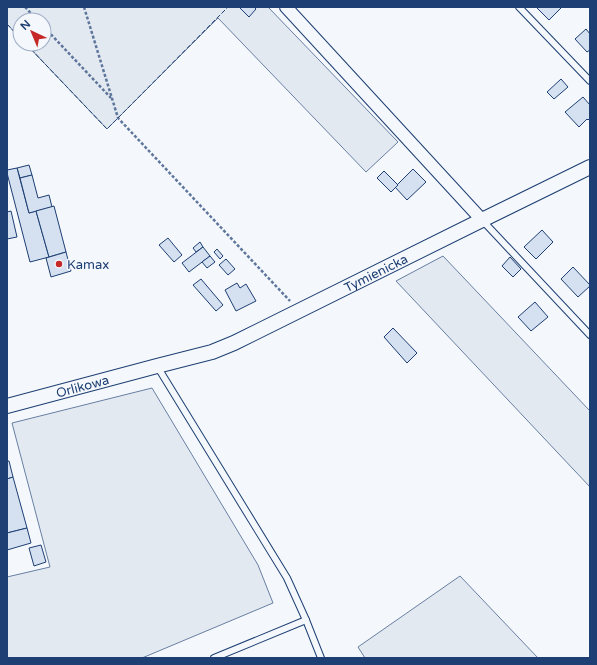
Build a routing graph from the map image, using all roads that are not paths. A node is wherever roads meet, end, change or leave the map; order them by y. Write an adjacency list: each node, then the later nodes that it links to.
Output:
1 (286, 7): 5 (street)
2 (519, 7): 3 (lane)
3 (590, 82)
4 (590, 167): 5 (street, Tymienicka)
5 (482, 220): 6 (lane); 7 (street, Tymienicka)
6 (590, 336)
7 (157, 366): 8 (street, Orlikowa); 9 (lane)
8 (7, 406)
9 (306, 620): 10 (lane); 11 (lane)
10 (214, 658)
11 (321, 658)

